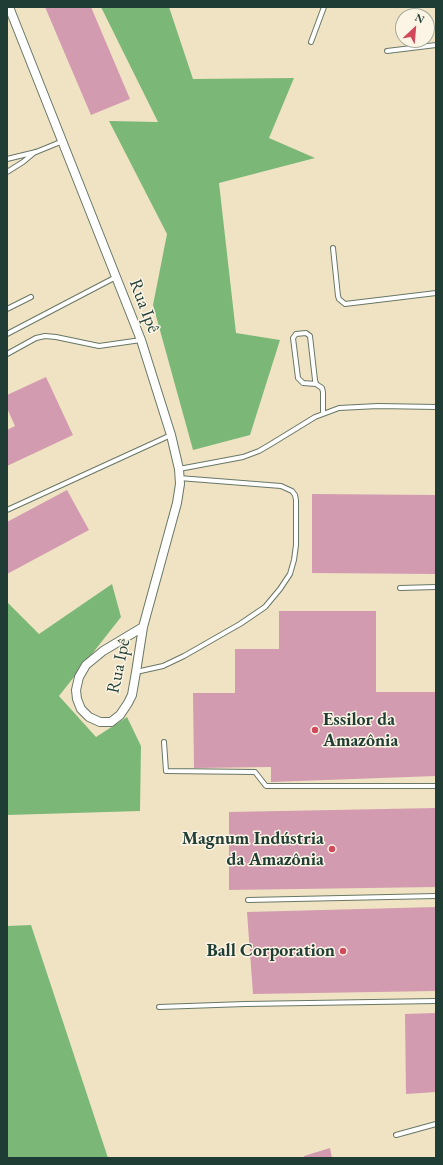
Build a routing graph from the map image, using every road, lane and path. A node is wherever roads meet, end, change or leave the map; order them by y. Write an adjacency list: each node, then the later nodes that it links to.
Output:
1 (9, 7): 6 (street, Rua Ipê)
2 (324, 7): 3 (lane)
3 (311, 42)
4 (436, 45): 5 (lane)
5 (387, 51)
6 (62, 141): 7 (lane); 11 (street, Rua Ipê)
7 (36, 152): 8 (lane); 9 (lane)
8 (7, 159)
9 (7, 172)
10 (333, 248): 12 (lane)
11 (116, 277): 15 (lane); 16 (street, Rua Ipê)
12 (436, 294)
13 (31, 297): 14 (lane)
14 (7, 309)
15 (7, 334)
16 (141, 340): 17 (lane); 21 (street, Rua Ipê)
17 (7, 354)
18 (316, 384): 18 (lane); 20 (lane)
19 (436, 407): 20 (lane)
20 (323, 414): 22 (lane)
21 (171, 435): 22 (street, Rua Ipê); 24 (lane)
22 (179, 468): 23 (street, Rua Ipê)
23 (180, 478): 27 (street, Rua Ipê); 28 (lane)
24 (7, 510)
25 (400, 588): 26 (lane)
26 (436, 588)
27 (143, 627): 28 (street, Rua Ipê); 28 (street, Rua Ipê)
28 (136, 672)
29 (164, 742): 30 (lane)
30 (436, 786)
31 (436, 896): 32 (lane)
32 (248, 900)
33 (436, 1001): 34 (lane)
34 (159, 1007)
35 (436, 1124): 36 (lane)
36 (396, 1135)

